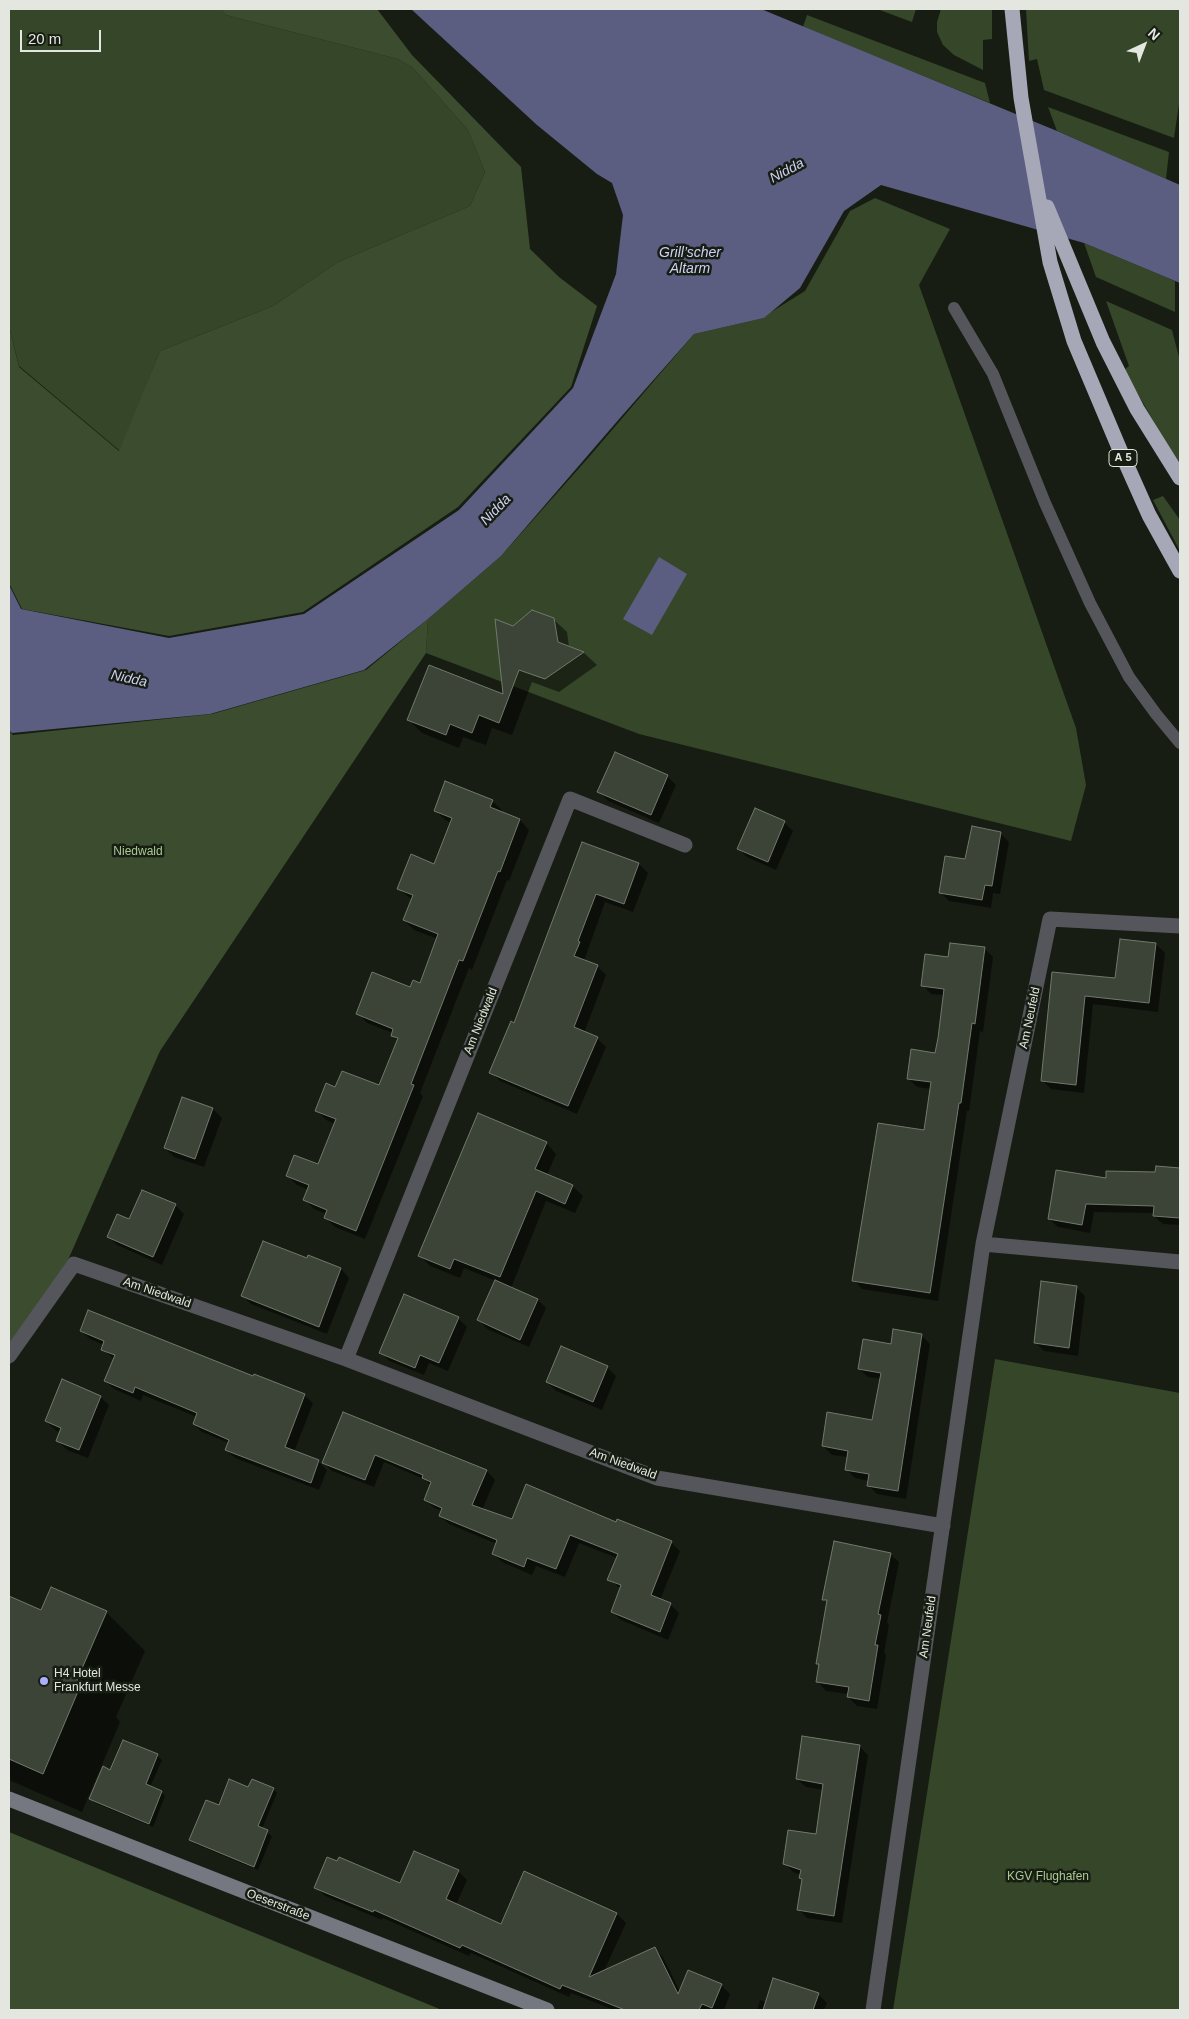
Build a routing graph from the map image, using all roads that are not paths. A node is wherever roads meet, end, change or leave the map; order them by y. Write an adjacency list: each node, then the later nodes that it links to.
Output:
1 (1012, 9): 2 (highway, A 5)
2 (1036, 180): 4 (highway, A 5); 5 (highway, A 5)
3 (954, 308): 6 (lane)
4 (1180, 478)
5 (1180, 571)
6 (1180, 743)
7 (685, 845): 12 (street, Am Niedwald)
8 (1180, 926): 9 (street, Am Neufeld)
9 (983, 1244): 10 (street); 13 (street, Am Neufeld)
10 (1180, 1262)
11 (9, 1356): 12 (street, Am Niedwald)
12 (346, 1359): 13 (street, Am Niedwald)
13 (943, 1526): 16 (street, Am Neufeld)
14 (9, 1799): 15 (street, Oeserstraße)
15 (547, 2010)
16 (873, 2010)

